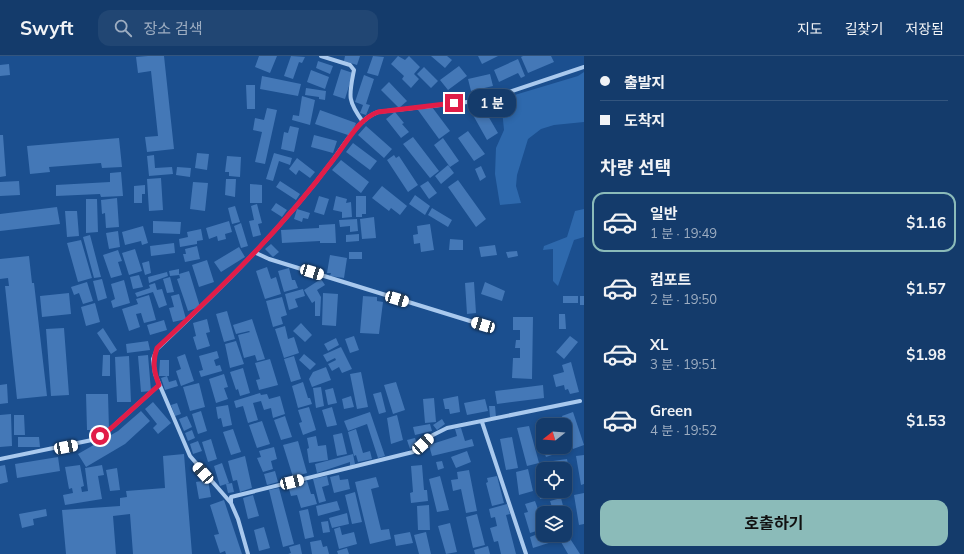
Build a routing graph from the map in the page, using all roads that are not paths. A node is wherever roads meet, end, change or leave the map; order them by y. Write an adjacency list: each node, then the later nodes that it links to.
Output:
1 (321, 56): 3 (street)
2 (584, 67): 3 (street)
3 (363, 122): 4 (street)
4 (256, 253): 5 (street); 6 (street)
5 (483, 325)
6 (159, 385): 9 (street); 10 (street)
7 (580, 401): 8 (street)
8 (482, 422): 10 (street); 12 (street)
9 (0, 459)
10 (230, 503): 11 (street)
11 (248, 554)
12 (526, 554)

